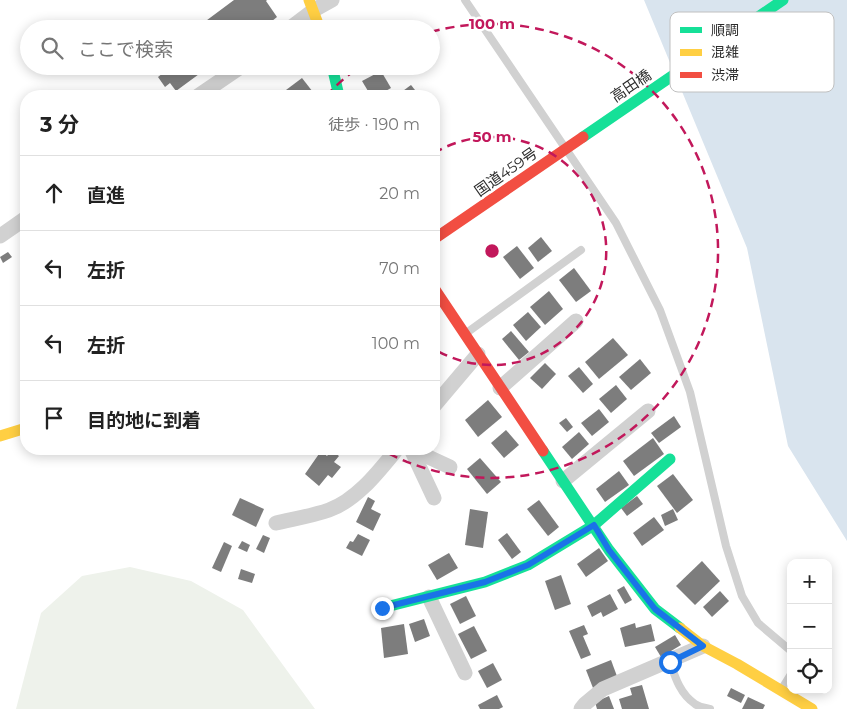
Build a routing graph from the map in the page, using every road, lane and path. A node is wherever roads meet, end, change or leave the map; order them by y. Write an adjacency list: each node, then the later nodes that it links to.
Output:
1 (332, 0): 4 (street)
2 (465, 0): 14 (lane)
3 (783, 0): 5 (main road, 高田橋)
4 (312, 5): 6 (street); 7 (main road)
5 (766, 12)
6 (298, 20)
7 (317, 20)
8 (229, 75): 11 (street)
9 (334, 75): 12 (main road)
10 (670, 78): 13 (main road, 高田橋)
11 (207, 90)
12 (338, 90)
13 (595, 129): 14 (main road, 国道459号)
14 (564, 149): 16 (main road, 国道459号); 40 (lane)
15 (20, 222): 17 (street)
16 (440, 235)
17 (0, 236)
18 (581, 250): 21 (lane)
19 (440, 297): 21 (main road)
20 (576, 321): 23 (street)
21 (464, 334): 22 (main road)
22 (478, 354): 23 (main road); 24 (street)
23 (500, 388): 33 (main road)
24 (440, 399)
25 (648, 411): 33 (street)
26 (20, 430): 27 (main road)
27 (0, 436)
28 (388, 455): 35 (street)
29 (414, 455): 34 (street)
30 (424, 455): 32 (street)
31 (670, 460): 36 (main road)
32 (450, 467)
33 (563, 482): 36 (main road)
34 (434, 498)
35 (276, 523)
36 (594, 525): 37 (main road); 39 (main road)
37 (429, 597): 38 (main road); 42 (street)
38 (382, 608)
39 (703, 646): 41 (street); 44 (main road)
40 (789, 649)
41 (670, 662): 45 (street); 46 (lane)
42 (465, 674)
43 (787, 680): 44 (lane)
44 (781, 690): 47 (main road)
45 (581, 709)
46 (710, 709)
47 (812, 709)

